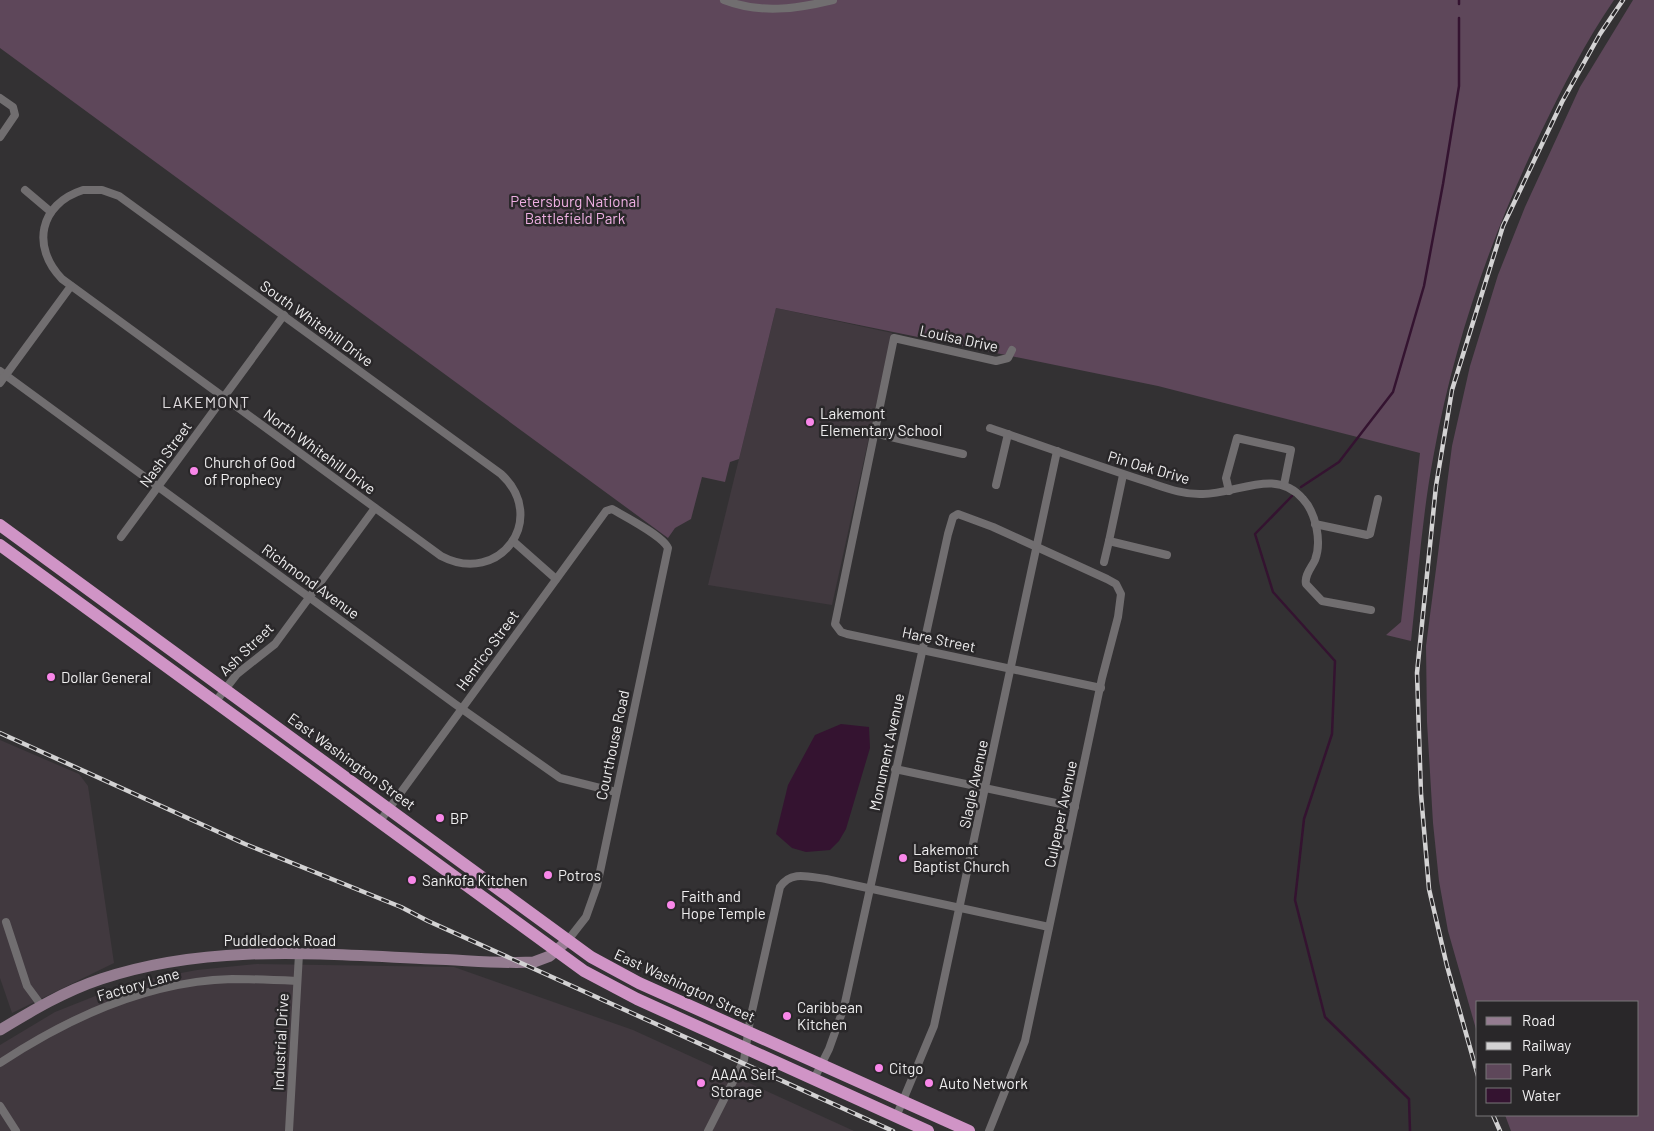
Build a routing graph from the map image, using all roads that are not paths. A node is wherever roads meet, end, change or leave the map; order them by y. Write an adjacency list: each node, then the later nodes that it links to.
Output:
1 (724, 0): 2 (street)
2 (833, 0)
3 (2, 99): 4 (street)
4 (0, 137)
5 (25, 190): 6 (street)
6 (51, 212): 7 (street, North Whitehill Drive); 8 (street, South Whitehill Drive)
7 (71, 286): 10 (street); 12 (street, North Whitehill Drive)
8 (284, 315): 12 (street, Nash Street); 30 (street, South Whitehill Drive)
9 (1012, 350): 14 (street, Louisa Drive)
10 (3, 373): 11 (street); 21 (street, Richmond Avenue)
11 (0, 383)
12 (223, 397): 21 (street, Nash Street); 24 (street, North Whitehill Drive)
13 (990, 428): 15 (street, Pin Oak Drive)
14 (874, 433): 17 (street); 38 (street, Hare Street)
15 (1008, 434): 16 (street, Pin Oak Drive); 19 (street)
16 (1057, 450): 18 (street, Pin Oak Drive); 32 (street, Slagle Avenue)
17 (963, 454)
18 (1123, 475): 22 (street, Pin Oak Drive); 29 (street)
19 (996, 485)
20 (1284, 485): 22 (street, Pin Oak Drive); 22 (street); 26 (street)
21 (159, 487): 28 (street, Nash Street); 36 (street, Richmond Avenue)
22 (1229, 491)
23 (1378, 499): 26 (street)
24 (375, 508): 30 (street, North Whitehill Drive); 36 (street, Ash Street)
25 (609, 509): 35 (street, Henrico Street); 46 (street, Courthouse Road)
26 (1315, 524): 37 (street)
27 (4, 528): 31 (street); 40 (highway, East Washington Street)
28 (121, 537)
29 (1109, 541): 33 (street); 34 (street)
30 (513, 542): 35 (street)
31 (0, 544): 42 (highway)
32 (1038, 548): 38 (street, Monument Avenue); 39 (street, Slagle Avenue); 41 (street, Culpeper Avenue)
33 (1168, 555)
34 (1104, 562)
35 (556, 579): 43 (street, Henrico Street)
36 (310, 598): 40 (street, Ash Street); 43 (street, Richmond Avenue)
37 (1371, 610)
38 (922, 650): 39 (street, Hare Street); 44 (street, Monument Avenue)
39 (1012, 669): 41 (street, Hare Street); 45 (street, Slagle Avenue)
40 (225, 688): 42 (street, Ash Street); 47 (highway, East Washington Street)
41 (1100, 688): 48 (street, Culpeper Avenue)
42 (216, 701): 49 (highway)
43 (462, 708): 46 (street, Richmond Avenue); 47 (street, Henrico Street)
44 (895, 769): 45 (street); 50 (street, Monument Avenue)
45 (986, 788): 48 (street); 51 (street, Slagle Avenue)
46 (616, 792): 54 (street, Courthouse Road)
47 (389, 808): 49 (street, Henrico Street); 54 (highway, East Washington Street)
48 (1075, 808): 53 (street, Culpeper Avenue)
49 (380, 821): 55 (highway)
50 (870, 888): 51 (street); 60 (street); 63 (street, Monument Avenue)
51 (960, 907): 53 (street); 65 (street, Slagle Avenue)
52 (6, 922): 58 (street)
53 (1049, 927): 73 (street, Culpeper Avenue)
54 (568, 940): 55 (main road, Puddledock Road); 60 (highway, East Washington Street)
55 (556, 951): 56 (main road, Puddledock Road); 61 (highway)
56 (299, 954): 57 (street, Industrial Drive); 58 (main road, Puddledock Road)
57 (297, 981): 62 (street, Factory Lane); 69 (street, Industrial Drive)
58 (41, 1006): 59 (main road, Puddledock Road)
59 (0, 1030)
60 (748, 1033): 61 (street); 63 (highway, East Washington Street)
61 (746, 1048): 64 (highway); 70 (street)
62 (0, 1063)
63 (821, 1065): 64 (street, Monument Avenue); 65 (highway, East Washington Street)
64 (814, 1079): 67 (highway)
65 (903, 1102): 67 (street, Slagle Avenue); 72 (highway, East Washington Street)
66 (0, 1106): 68 (street)
67 (896, 1117): 71 (highway)
68 (16, 1131)
69 (289, 1131)
70 (708, 1131)
71 (928, 1131)
72 (969, 1131)
73 (989, 1131)

